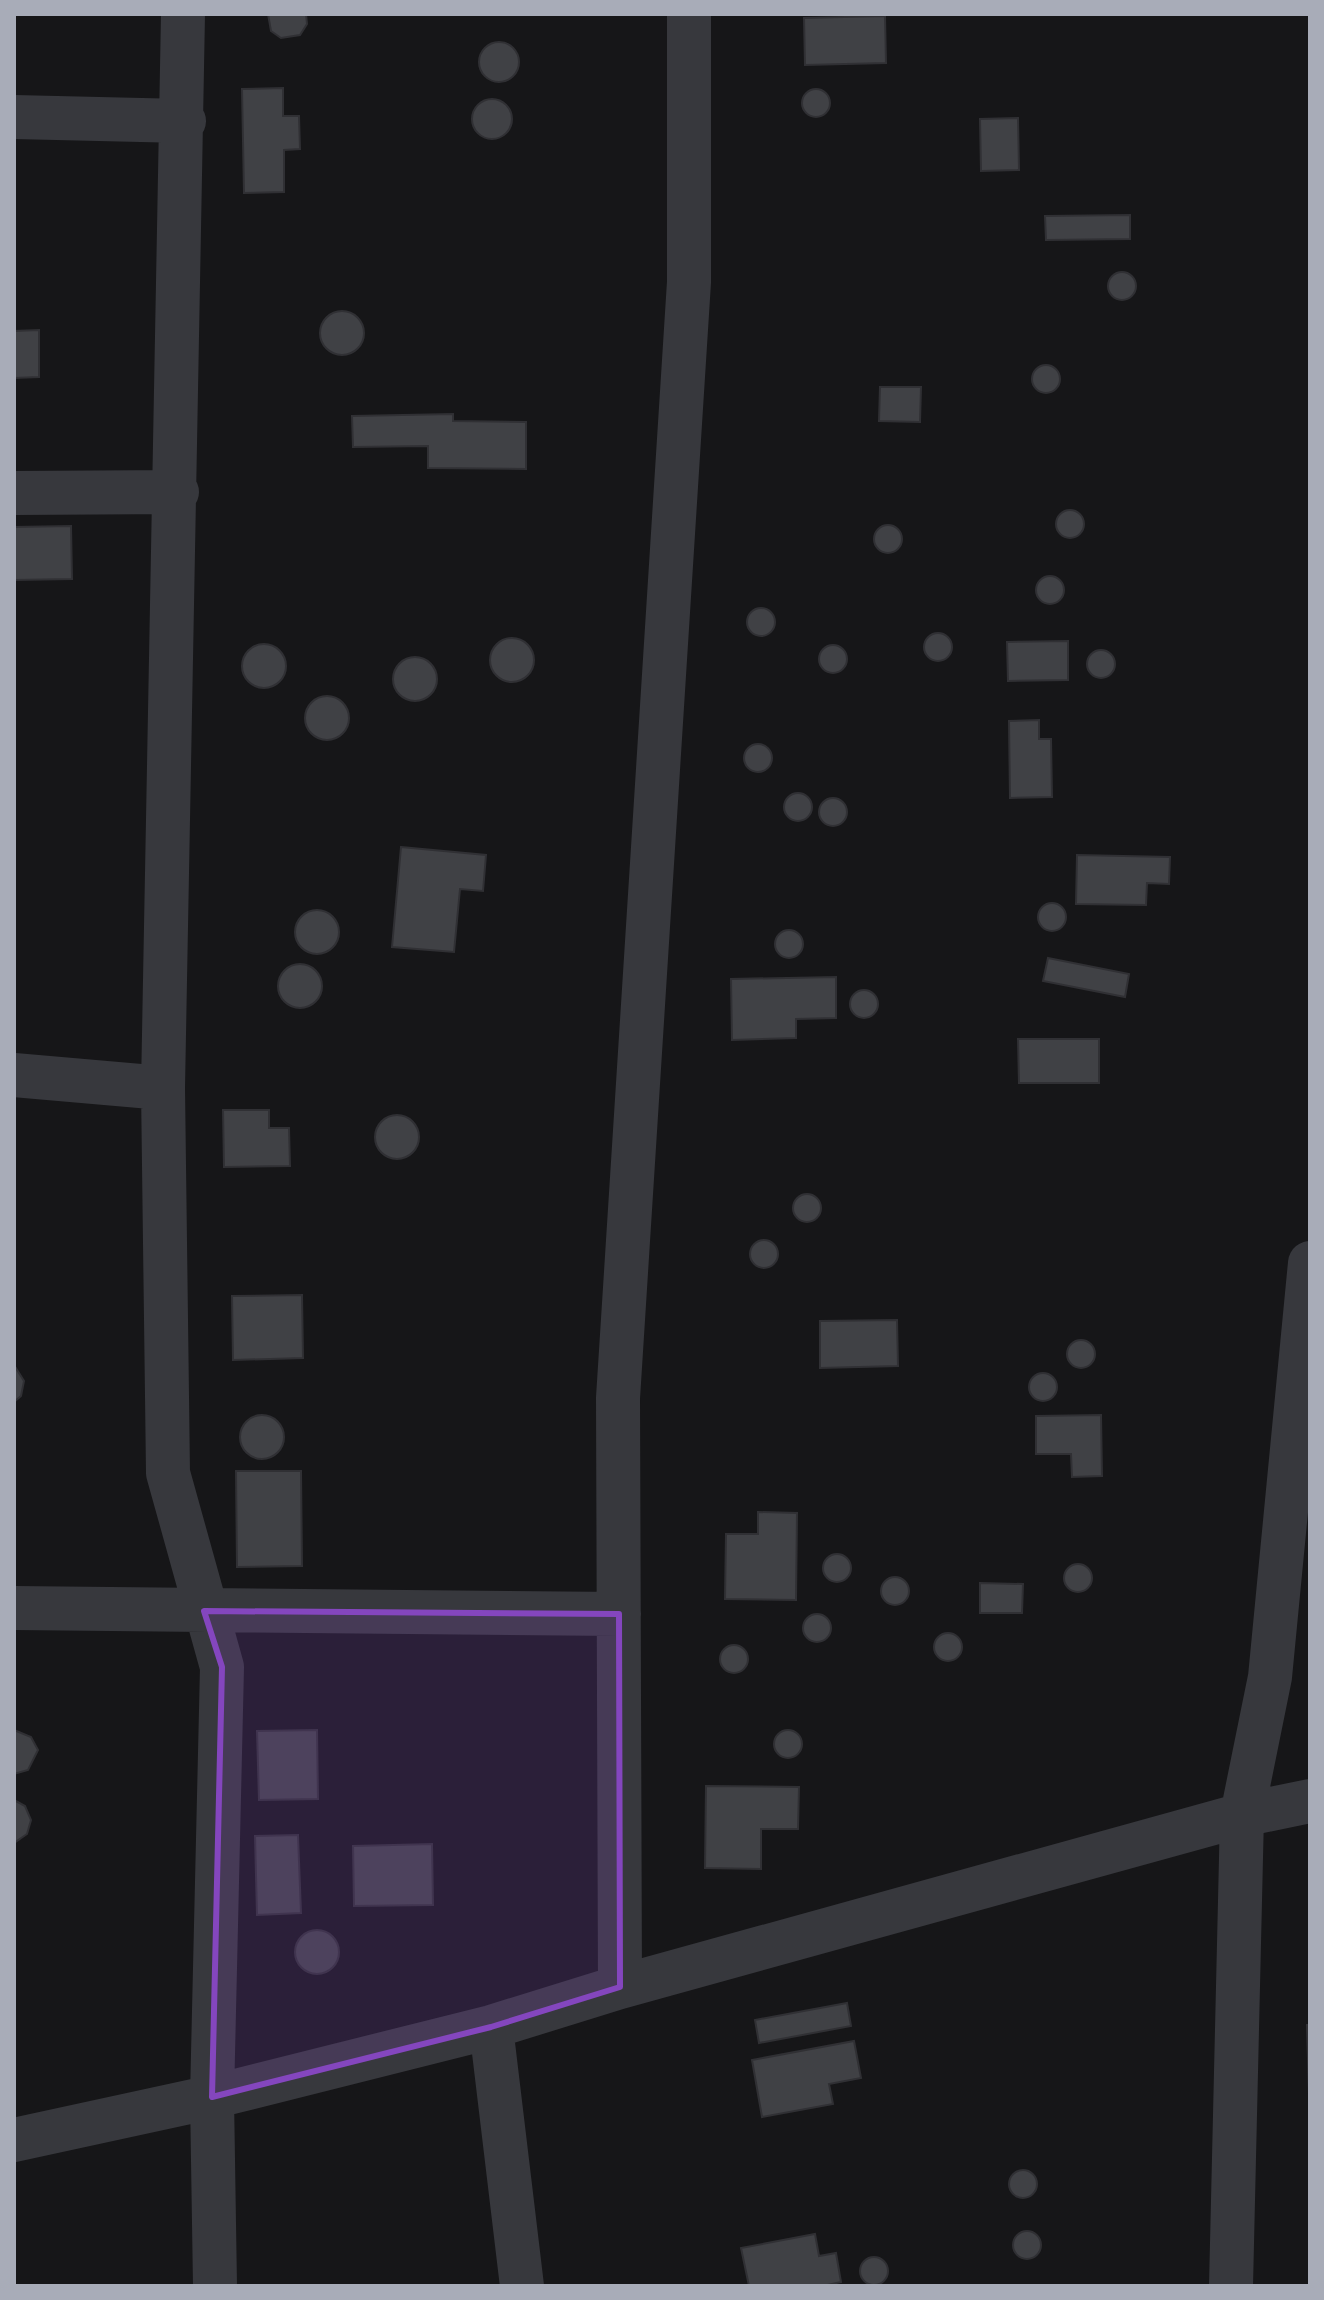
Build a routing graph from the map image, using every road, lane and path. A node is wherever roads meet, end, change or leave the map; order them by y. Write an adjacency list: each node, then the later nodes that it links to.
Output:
1 (183, 14): 4 (street)
2 (689, 14): 12 (street)
3 (14, 117): 4 (street)
4 (184, 121): 5 (street)
5 (177, 492): 6 (street); 8 (street)
6 (14, 493)
7 (14, 1075): 8 (street)
8 (163, 1088): 11 (street)
9 (1310, 1263): 14 (street)
10 (14, 1608): 11 (street)
11 (204, 1611): 12 (street); 17 (street)
12 (619, 1614): 15 (street)
13 (1310, 1801): 14 (street)
14 (1242, 1815): 15 (street); 21 (street)
15 (620, 1987): 16 (street)
16 (491, 2027): 17 (street); 20 (street)
17 (212, 2097): 18 (street); 19 (street)
18 (14, 2140)
19 (215, 2286)
20 (522, 2286)
21 (1231, 2286)

